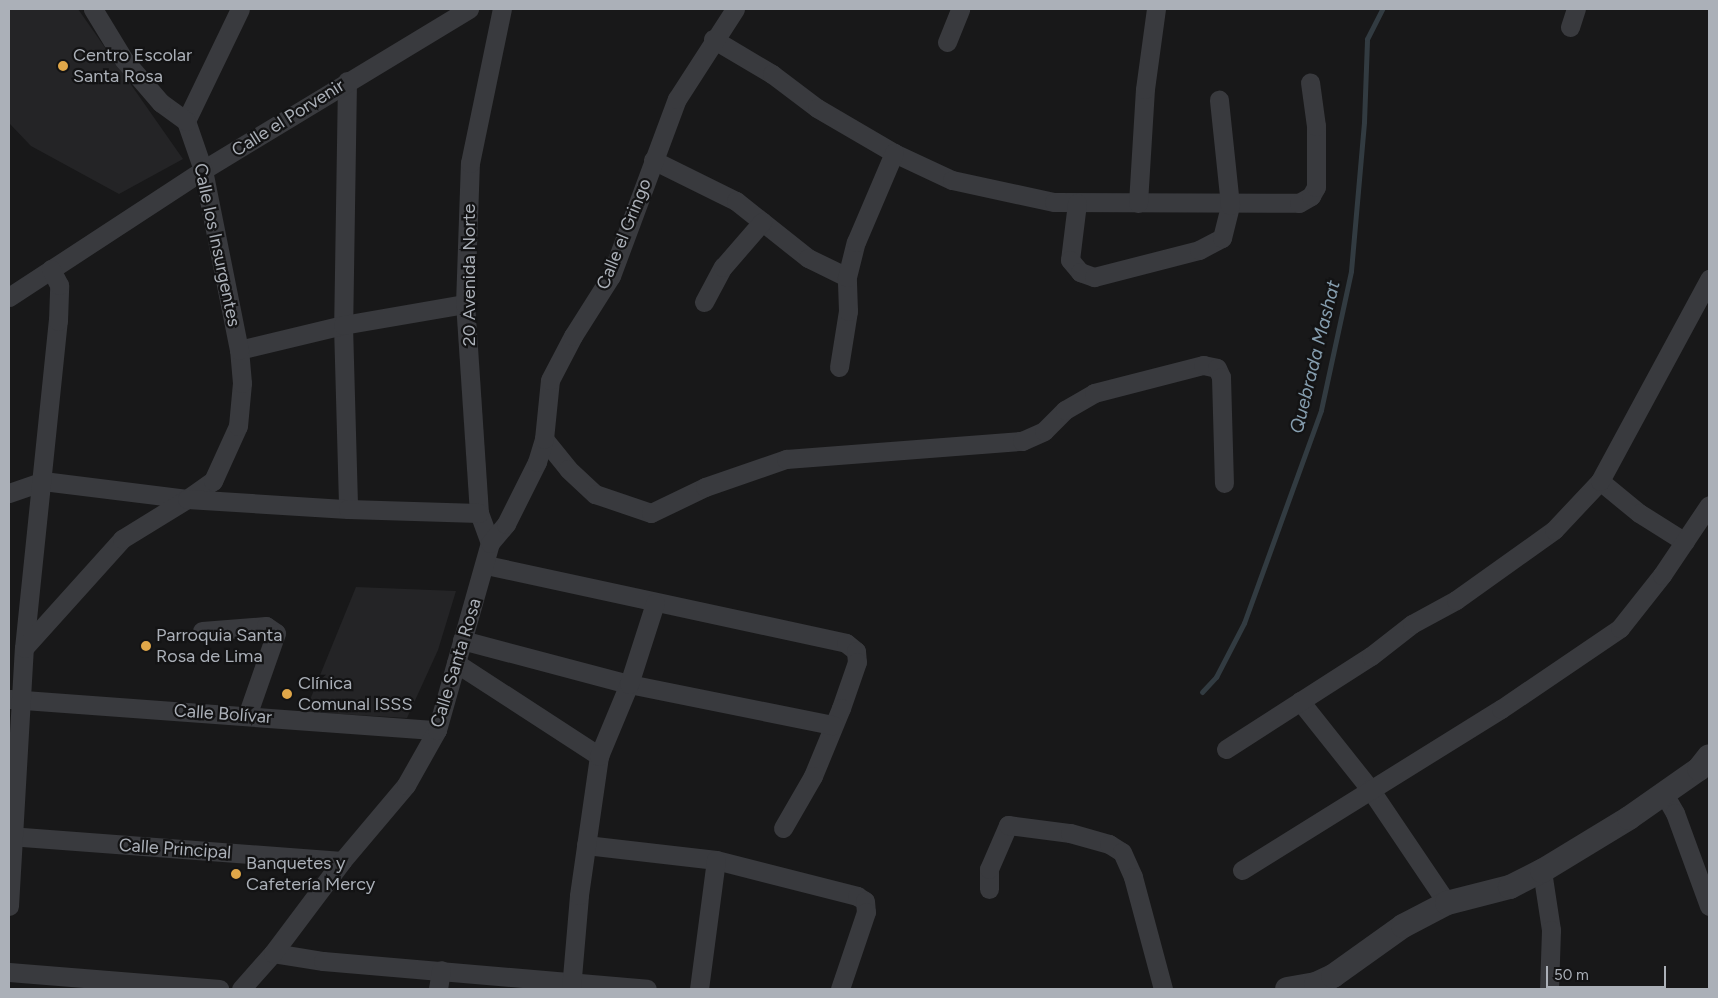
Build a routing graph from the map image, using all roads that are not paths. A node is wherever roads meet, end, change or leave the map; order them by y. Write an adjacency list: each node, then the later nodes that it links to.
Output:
1 (93, 9): 15 (street)
2 (240, 9): 15 (street)
3 (469, 9): 12 (street, Calle el Porvenir)
4 (502, 9): 28 (street, 20 Avenida Norte)
5 (735, 9): 10 (street, Calle el Gringo)
6 (960, 9): 11 (street)
7 (1156, 9): 20 (street)
8 (1576, 9): 9 (street)
9 (1570, 27)
10 (713, 39): 16 (street); 17 (street, Calle el Gringo)
11 (947, 42)
12 (347, 81): 18 (street, Calle el Porvenir); 29 (street)
13 (1310, 82): 21 (street)
14 (1219, 100): 21 (street)
15 (186, 120): 18 (street, Calle los Insurgentes)
16 (894, 153): 19 (street); 24 (street)
17 (653, 160): 22 (street); 32 (street, Calle el Gringo)
18 (203, 170): 23 (street, Calle el Porvenir); 30 (street, Calle los Insurgentes)
19 (1077, 203): 20 (street); 21 (street)
20 (1138, 203): 21 (street)
21 (1230, 205)
22 (762, 222): 24 (street); 27 (street)
23 (51, 269): 26 (street, Calle el Porvenir); 33 (street)
24 (846, 277): 31 (street)
25 (1709, 279): 34 (street)
26 (9, 296)
27 (704, 302)
28 (465, 304): 29 (street); 40 (street, 20 Avenida Norte)
29 (343, 325): 30 (street); 39 (street)
30 (239, 350): 37 (street, Calle los Insurgentes)
31 (838, 367)
32 (544, 439): 35 (street); 42 (street, Calle el Gringo)
33 (43, 481): 36 (street); 37 (street); 47 (street)
34 (1600, 481): 41 (street); 51 (street)
35 (1224, 483)
36 (9, 493)
37 (187, 499): 39 (street); 47 (street, Calle los Insurgentes)
38 (1709, 505): 41 (street)
39 (348, 510): 40 (street)
40 (479, 513): 42 (street, 20 Avenida Norte)
41 (1685, 542): 58 (street)
42 (490, 543): 43 (street, Calle Santa Rosa)
43 (486, 565): 44 (street); 46 (street, Calle Santa Rosa)
44 (655, 603): 49 (street); 53 (street)
45 (202, 632): 52 (street)
46 (462, 640): 48 (street, Calle Santa Rosa); 49 (street)
47 (24, 648): 50 (street)
48 (456, 663): 54 (street, Calle Santa Rosa); 56 (street)
49 (629, 684): 53 (street); 56 (street)
50 (15, 699): 52 (street, Calle Bolívar); 61 (street)
51 (1300, 701): 55 (street); 58 (street)
52 (247, 716): 54 (street, Calle Bolívar)
53 (832, 726): 60 (street)
54 (437, 730): 64 (street, Calle Santa Rosa)
55 (1226, 749)
56 (599, 756): 62 (street)
57 (1709, 756): 59 (street)
58 (1370, 790): 65 (street); 69 (street)
59 (1664, 794): 66 (street); 68 (street)
60 (783, 828)
61 (12, 837): 64 (street, Calle Principal); 70 (street)
62 (586, 845): 63 (street); 74 (street)
63 (716, 860): 80 (street); 81 (street)
64 (342, 861): 71 (street, Calle Santa Rosa)
65 (1242, 870)
66 (1542, 871): 69 (street); 84 (street)
67 (990, 889): 82 (street)
68 (1707, 893)
69 (1447, 903): 83 (street)
70 (9, 906)
71 (273, 954): 72 (street); 77 (street, Calle Santa Rosa)
72 (441, 970): 74 (street); 78 (street)
73 (9, 972): 75 (street)
74 (571, 985): 79 (street)
75 (156, 987): 76 (street)
76 (219, 989)
77 (241, 989)
78 (438, 989)
79 (647, 989)
80 (699, 989)
81 (840, 989)
82 (1163, 989)
83 (1287, 989)
84 (1549, 989)

